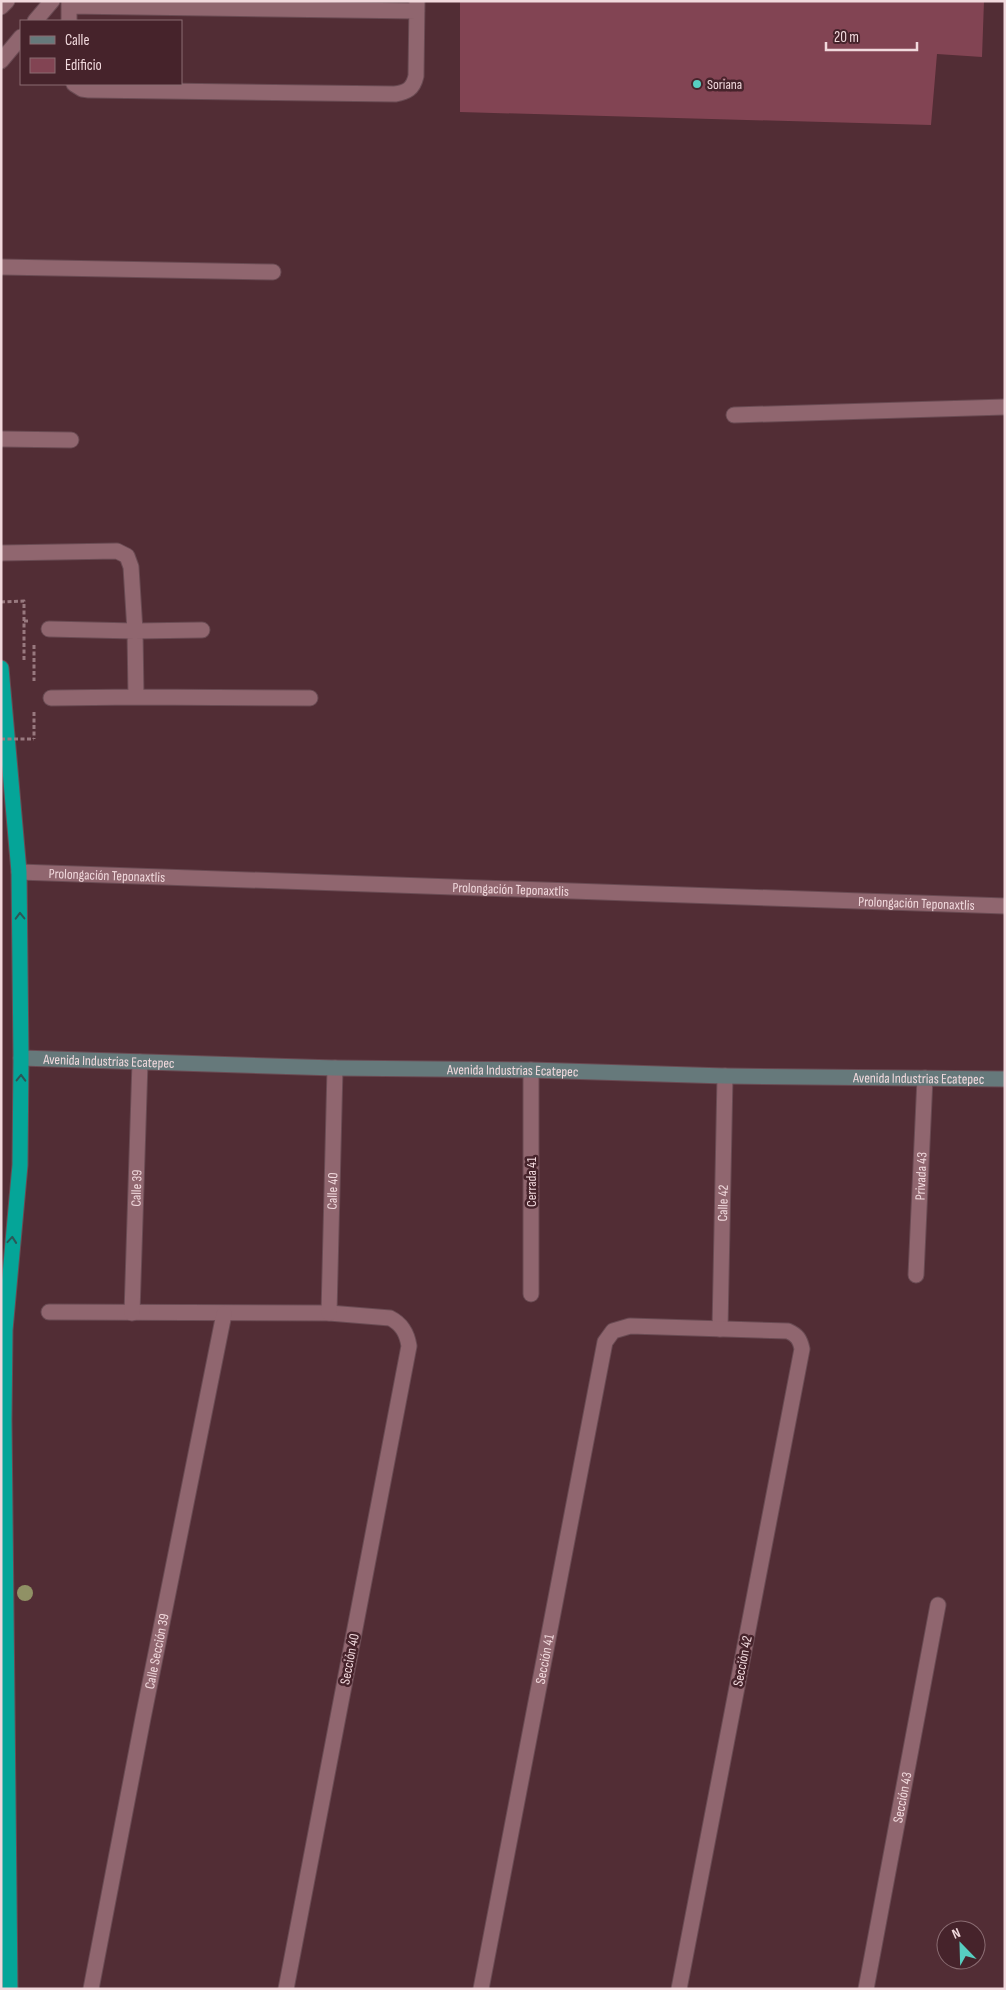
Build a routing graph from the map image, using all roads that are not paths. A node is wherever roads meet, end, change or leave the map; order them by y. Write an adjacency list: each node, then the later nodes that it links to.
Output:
1 (7, 1): 4 (street)
2 (52, 1): 6 (street)
3 (417, 6): 5 (street); 9 (street)
4 (1, 7)
5 (69, 10)
6 (36, 20)
7 (20, 38): 8 (street)
8 (1, 61)
9 (76, 85)
10 (1, 267): 11 (street)
11 (273, 272)
12 (1005, 407): 13 (street)
13 (734, 415)
14 (1, 439): 15 (street)
15 (72, 440)
16 (1, 553): 19 (street)
17 (49, 629): 19 (street)
18 (202, 630): 19 (street)
19 (135, 631): 21 (street)
20 (1, 668): 24 (highway)
21 (136, 697): 22 (street); 23 (street)
22 (51, 698)
23 (310, 698)
24 (19, 872): 25 (street, Prolongación Teponaxtlis); 26 (highway, one-way to 24)
25 (1005, 906)
26 (21, 1058): 27 (street, Avenida Industrias Ecatepec); 41 (highway, one-way to 26)
27 (140, 1062): 28 (street, Avenida Industrias Ecatepec); 37 (street, Calle 39)
28 (334, 1068): 29 (street, Avenida Industrias Ecatepec); 36 (street, Calle 40)
29 (530, 1070): 30 (street, Avenida Industrias Ecatepec); 34 (street, Cerrada 41)
30 (725, 1076): 31 (street, Avenida Industrias Ecatepec); 39 (street, Calle 42)
31 (925, 1078): 32 (street, Avenida Industrias Ecatepec); 33 (street, Privada 43)
32 (1005, 1079)
33 (916, 1275)
34 (531, 1294)
35 (49, 1312): 37 (street)
36 (328, 1312): 38 (street); 43 (street, Sección 40)
37 (132, 1313): 38 (street)
38 (224, 1314): 42 (street, Calle Sección 39)
39 (720, 1329): 44 (street, Sección 41); 45 (street, Sección 42)
40 (938, 1606): 46 (street, Sección 43)
41 (10, 1989)
42 (92, 1989)
43 (286, 1989)
44 (481, 1989)
45 (679, 1989)
46 (866, 1989)

